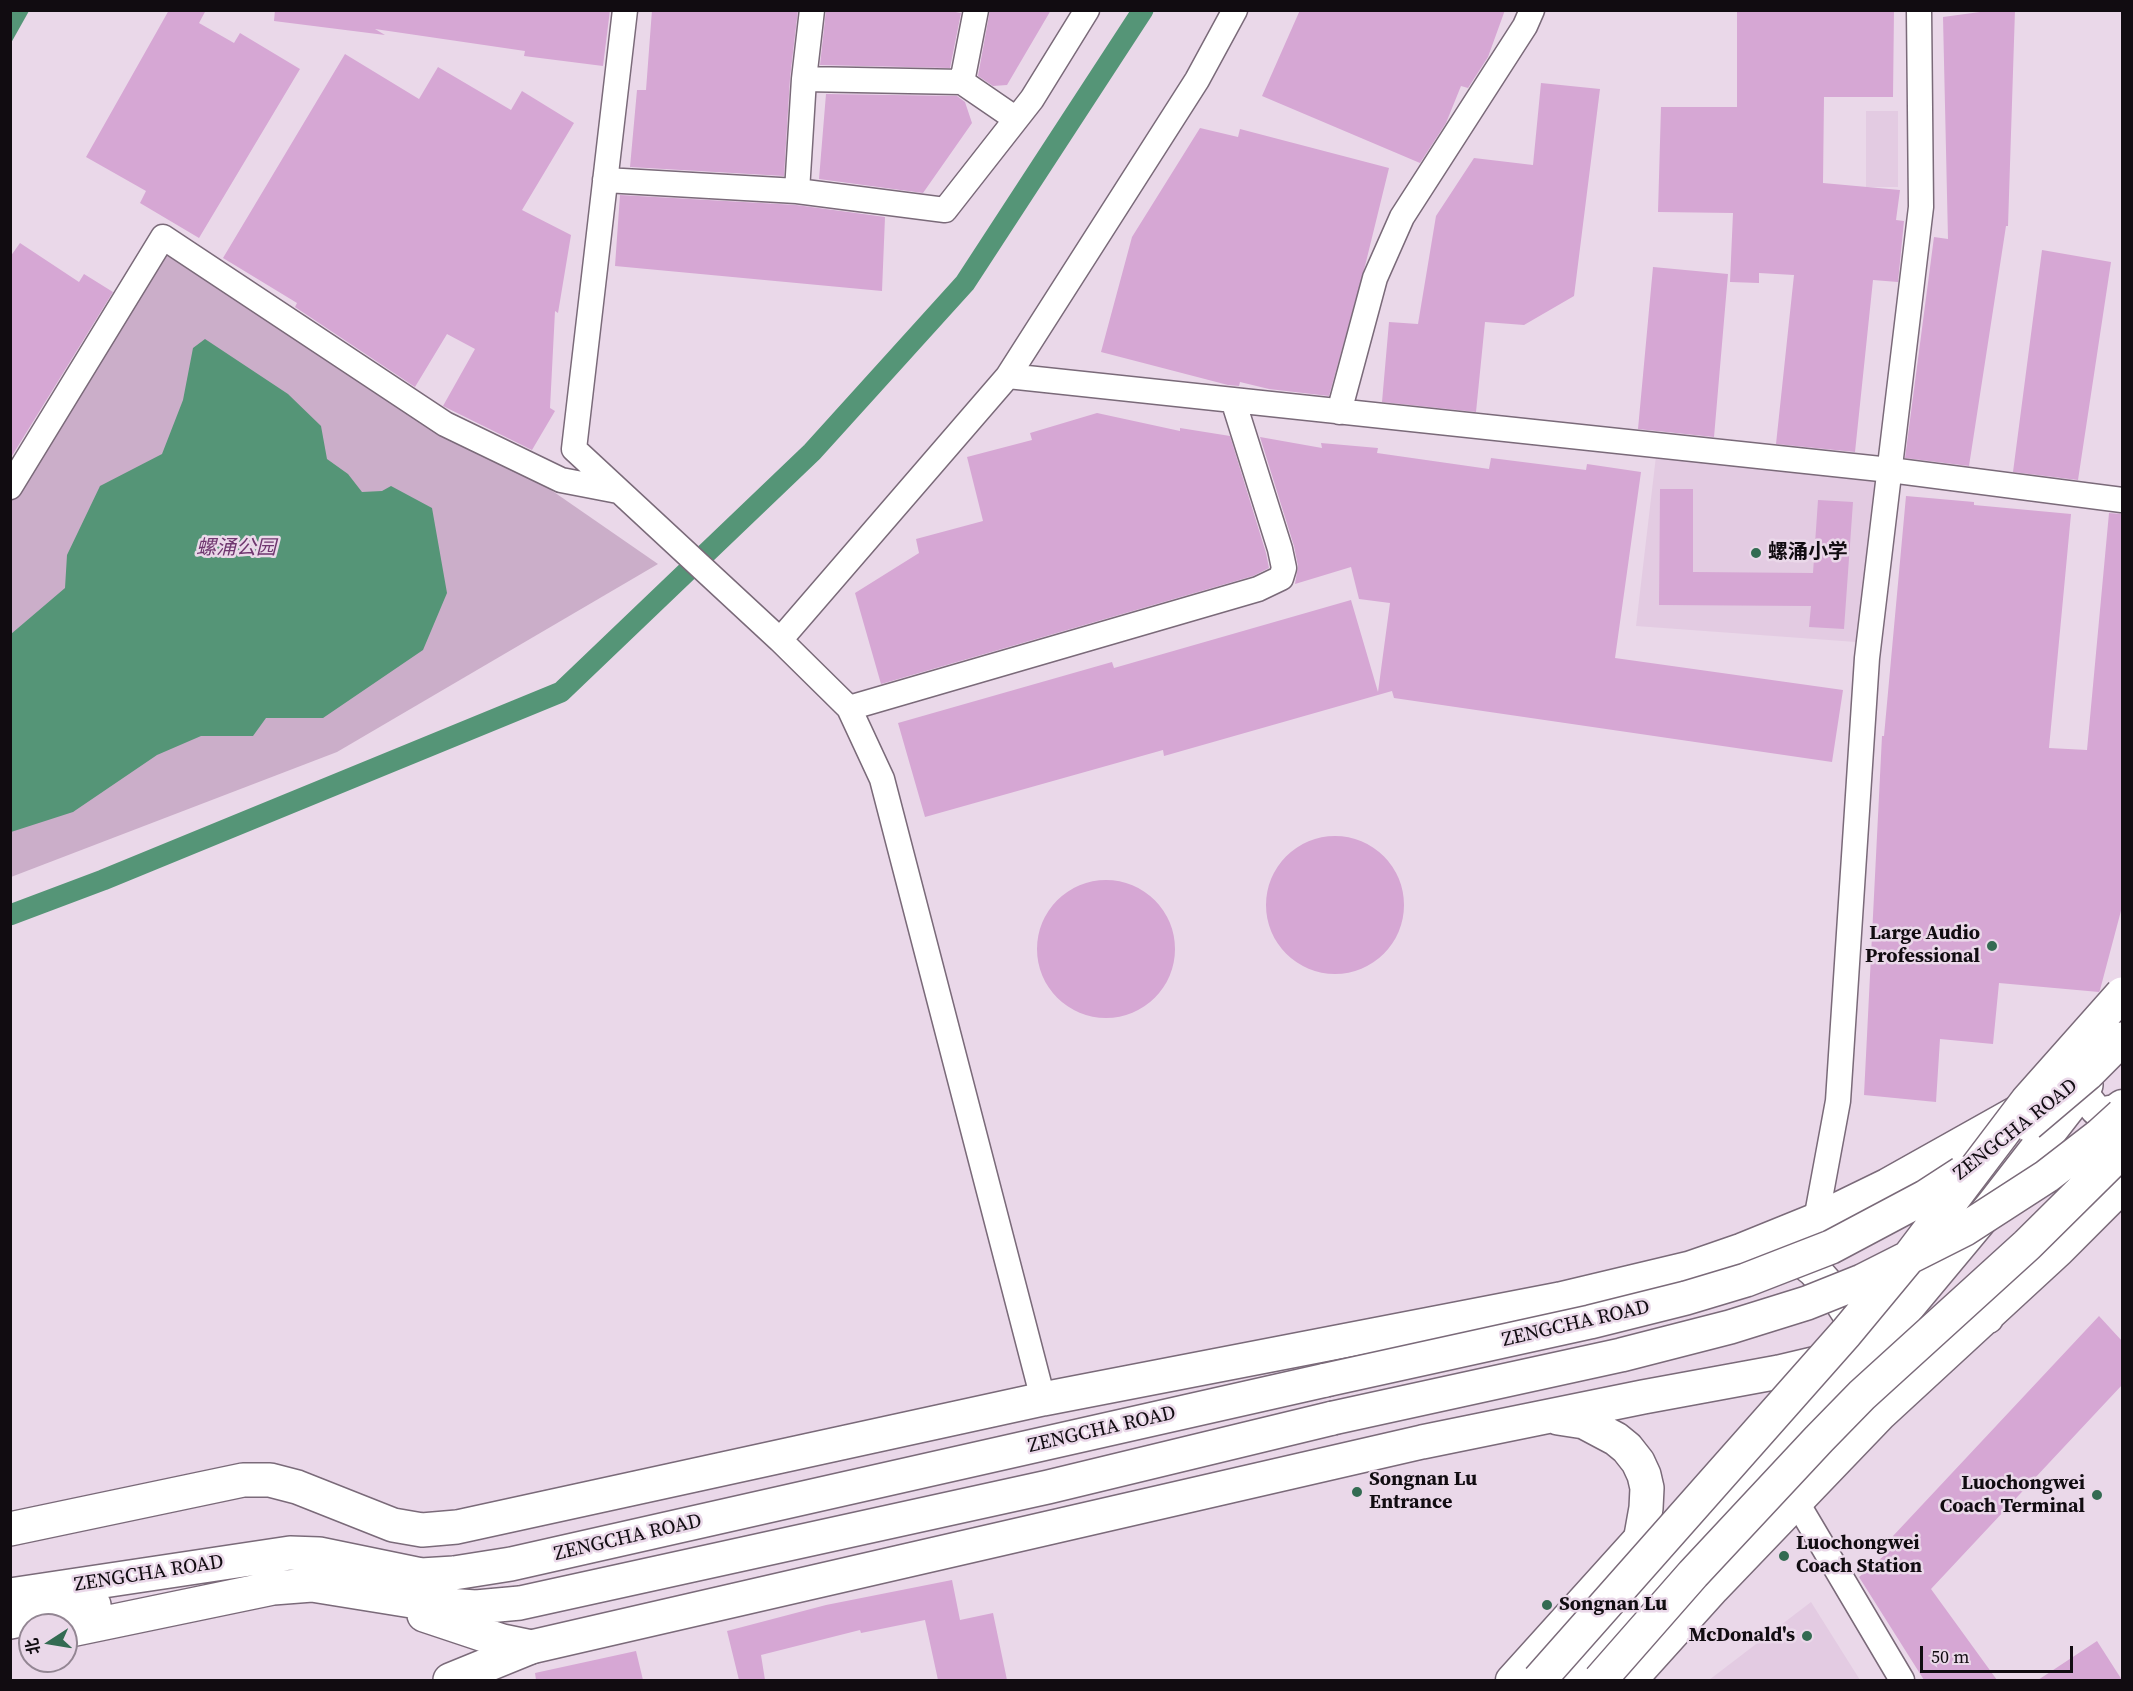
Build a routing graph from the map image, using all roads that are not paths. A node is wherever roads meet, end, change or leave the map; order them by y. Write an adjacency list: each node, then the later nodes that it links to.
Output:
1 (625, 10): 11 (street)
2 (812, 10): 8 (street)
3 (976, 10): 9 (street)
4 (1087, 10): 10 (street)
5 (1235, 10): 13 (street)
6 (1532, 10): 15 (street)
7 (1919, 10): 16 (street)
8 (804, 79): 9 (street); 12 (street)
9 (962, 82): 10 (street)
10 (1016, 119): 12 (street)
11 (605, 180): 12 (street); 18 (street)
12 (797, 191)
13 (1008, 376): 14 (street); 20 (street)
14 (1233, 400): 15 (street); 21 (street)
15 (1339, 412): 16 (street)
16 (1890, 470): 19 (street); 29 (street)
17 (10, 487): 18 (street)
18 (618, 491): 20 (street)
19 (2122, 500)
20 (780, 640): 21 (street)
21 (849, 708): 33 (street)
22 (2122, 994): 48 (main road, bridge)
23 (2122, 1036): 24 (main road); 29 (main road, ZENGCHA ROAD); 39 (main road, ZENGCHA ROAD, bridge)
24 (2081, 1091): 25 (street); 32 (main road)
25 (2122, 1105)
26 (2122, 1115): 40 (main road, ZENGCHA ROAD, bridge)
27 (2122, 1151): 50 (main road, bridge)
28 (2122, 1186): 31 (main road)
29 (1816, 1220): 30 (main road, ZENGCHA ROAD)
30 (1731, 1254): 32 (main road); 33 (main road, ZENGCHA ROAD)
31 (1987, 1317): 32 (main road); 34 (main road)
32 (1872, 1350): 34 (main road); 35 (main road); 44 (main road)
33 (1043, 1399): 37 (main road, ZENGCHA ROAD)
34 (1881, 1414): 36 (main road)
35 (1550, 1416): 38 (main road); 45 (main road)
36 (1796, 1501): 51 (main road); 52 (street)
37 (10, 1529)
38 (1641, 1536): 44 (main road); 47 (street)
39 (319, 1554): 41 (main road, ZENGCHA ROAD); 42 (main road)
40 (363, 1593): 43 (main road, ZENGCHA ROAD); 45 (main road)
41 (10, 1595)
42 (10, 1622)
43 (78, 1629)
44 (1611, 1635): 49 (main road)
45 (531, 1647): 46 (main road)
46 (450, 1680)
47 (1511, 1680)
48 (1539, 1680)
49 (1571, 1680)
50 (1600, 1680)
51 (1630, 1680)
52 (1902, 1680)

